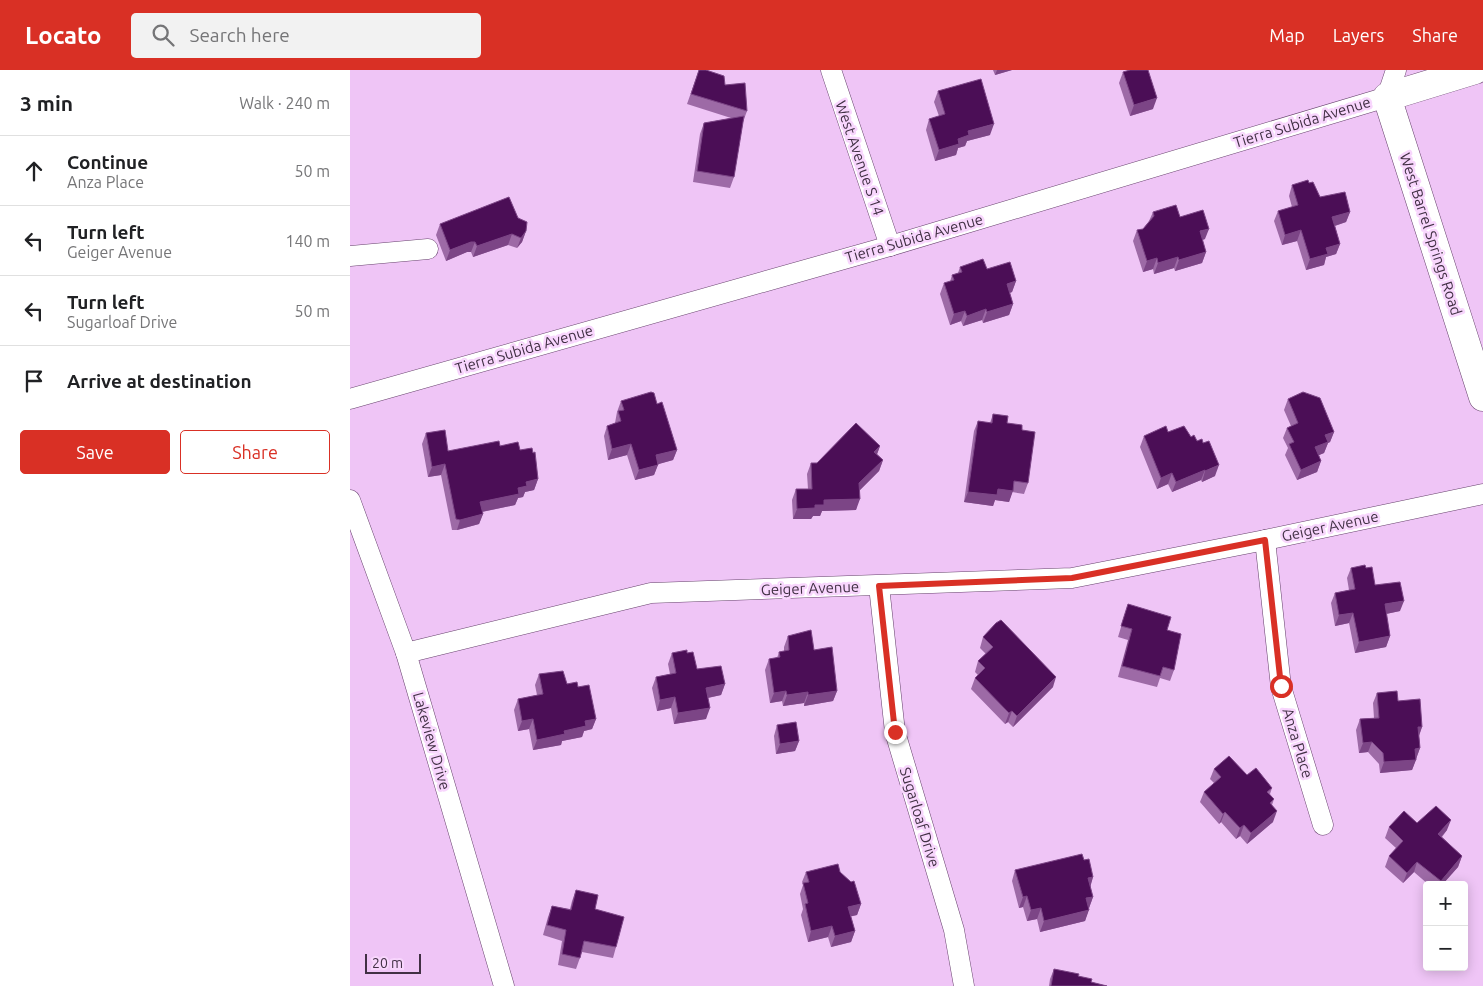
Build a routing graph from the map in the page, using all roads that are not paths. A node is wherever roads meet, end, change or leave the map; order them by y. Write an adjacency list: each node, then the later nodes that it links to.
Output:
1 (831, 70): 5 (street, West Avenue S 14)
2 (1396, 70): 4 (street)
3 (1475, 70): 4 (street, Tierra Subida Avenue)
4 (1387, 97): 5 (street, Tierra Subida Avenue); 8 (street, West Barrel Springs Road)
5 (890, 246): 9 (street, Tierra Subida Avenue)
6 (428, 248): 7 (street)
7 (350, 256)
8 (1483, 397)
9 (350, 398)
10 (1483, 494): 12 (street, Geiger Avenue)
11 (350, 500): 14 (street, Lakeview Drive)
12 (1265, 540): 13 (street, Geiger Avenue); 15 (street, Anza Place)
13 (879, 586): 14 (street, Geiger Avenue); 17 (street, Sugarloaf Drive)
14 (406, 652): 16 (street, Lakeview Drive)
15 (1324, 826)
16 (504, 986)
17 (964, 986)

